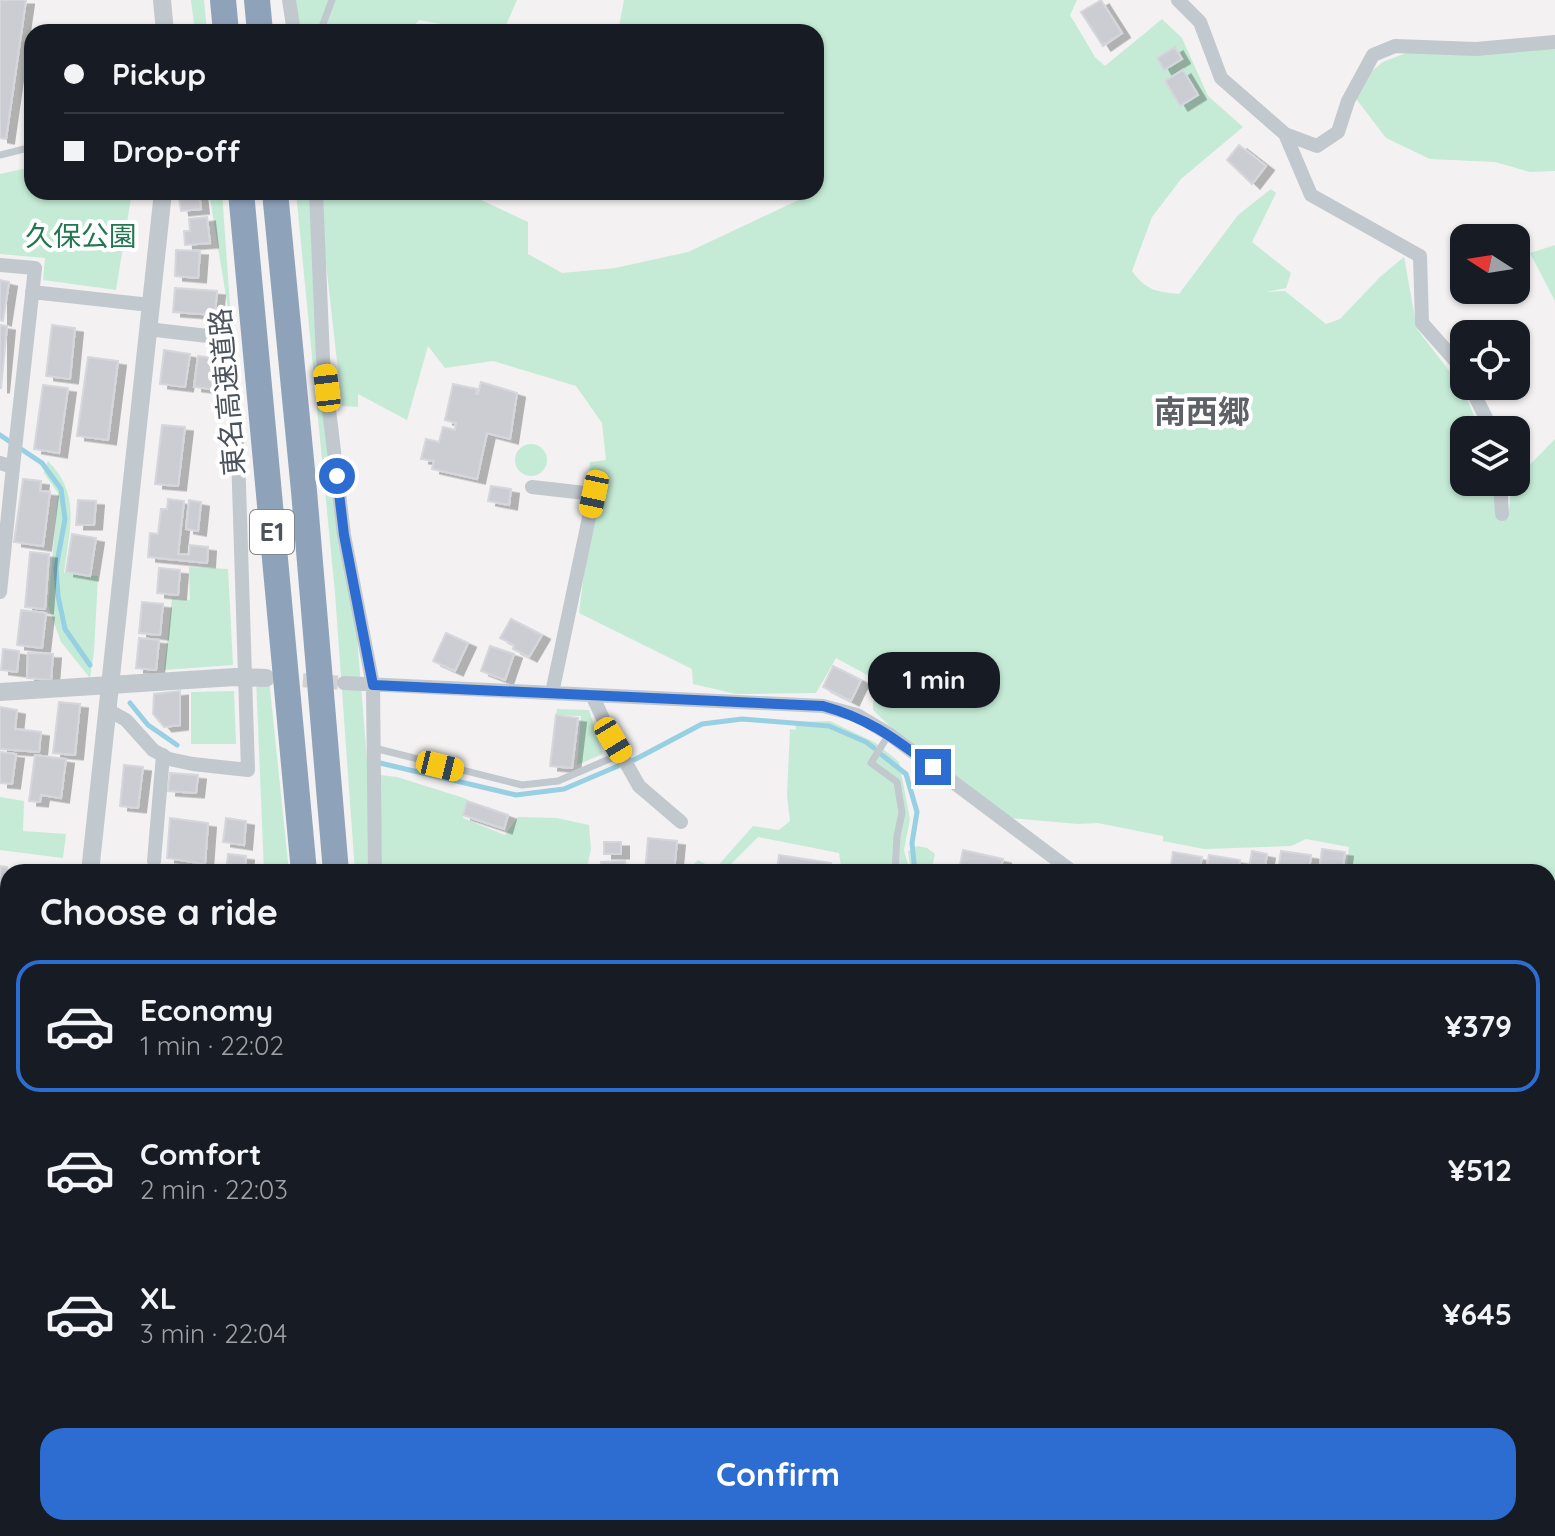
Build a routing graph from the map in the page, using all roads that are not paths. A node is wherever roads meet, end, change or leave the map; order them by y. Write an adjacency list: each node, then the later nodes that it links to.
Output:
1 (162, 0): 7 (street)
2 (223, 0): 8 (highway)
3 (257, 0): 9 (highway)
4 (289, 0): 10 (street)
5 (332, 0): 11 (lane)
6 (1178, 0): 13 (street)
7 (164, 24)
8 (225, 24)
9 (259, 24)
10 (293, 24)
11 (323, 24)
12 (1555, 42): 13 (street)
13 (1285, 134): 24 (street)
14 (24, 149): 15 (lane)
15 (0, 155)
16 (162, 200): 22 (street)
17 (242, 200): 46 (highway, 東名高速道路 / E1)
18 (276, 200): 47 (highway, E1)
19 (316, 200): 34 (street)
20 (0, 265): 21 (street)
21 (32, 292): 22 (street); 25 (street)
22 (150, 305): 23 (street)
23 (147, 329): 30 (street); 33 (street)
24 (1450, 355)
25 (7, 465): 29 (street)
26 (532, 487): 36 (street)
27 (1501, 496): 28 (street)
28 (1502, 514)
29 (0, 592)
30 (246, 678): 31 (street); 33 (street); 42 (street)
31 (266, 678)
32 (344, 683): 34 (street)
33 (111, 684): 35 (street); 38 (street)
34 (373, 685): 36 (street); 40 (street)
35 (0, 692)
36 (552, 693): 37 (street)
37 (592, 695): 39 (street); 41 (street)
38 (108, 710): 42 (street); 45 (street)
39 (889, 734): 49 (lane); 50 (street)
40 (374, 748): 41 (lane); 48 (street)
41 (621, 754): 43 (street)
42 (163, 755): 44 (street)
43 (681, 822)
44 (154, 861)
45 (91, 864)
46 (303, 864)
47 (335, 864)
48 (375, 864)
49 (895, 864)
50 (1062, 864)

